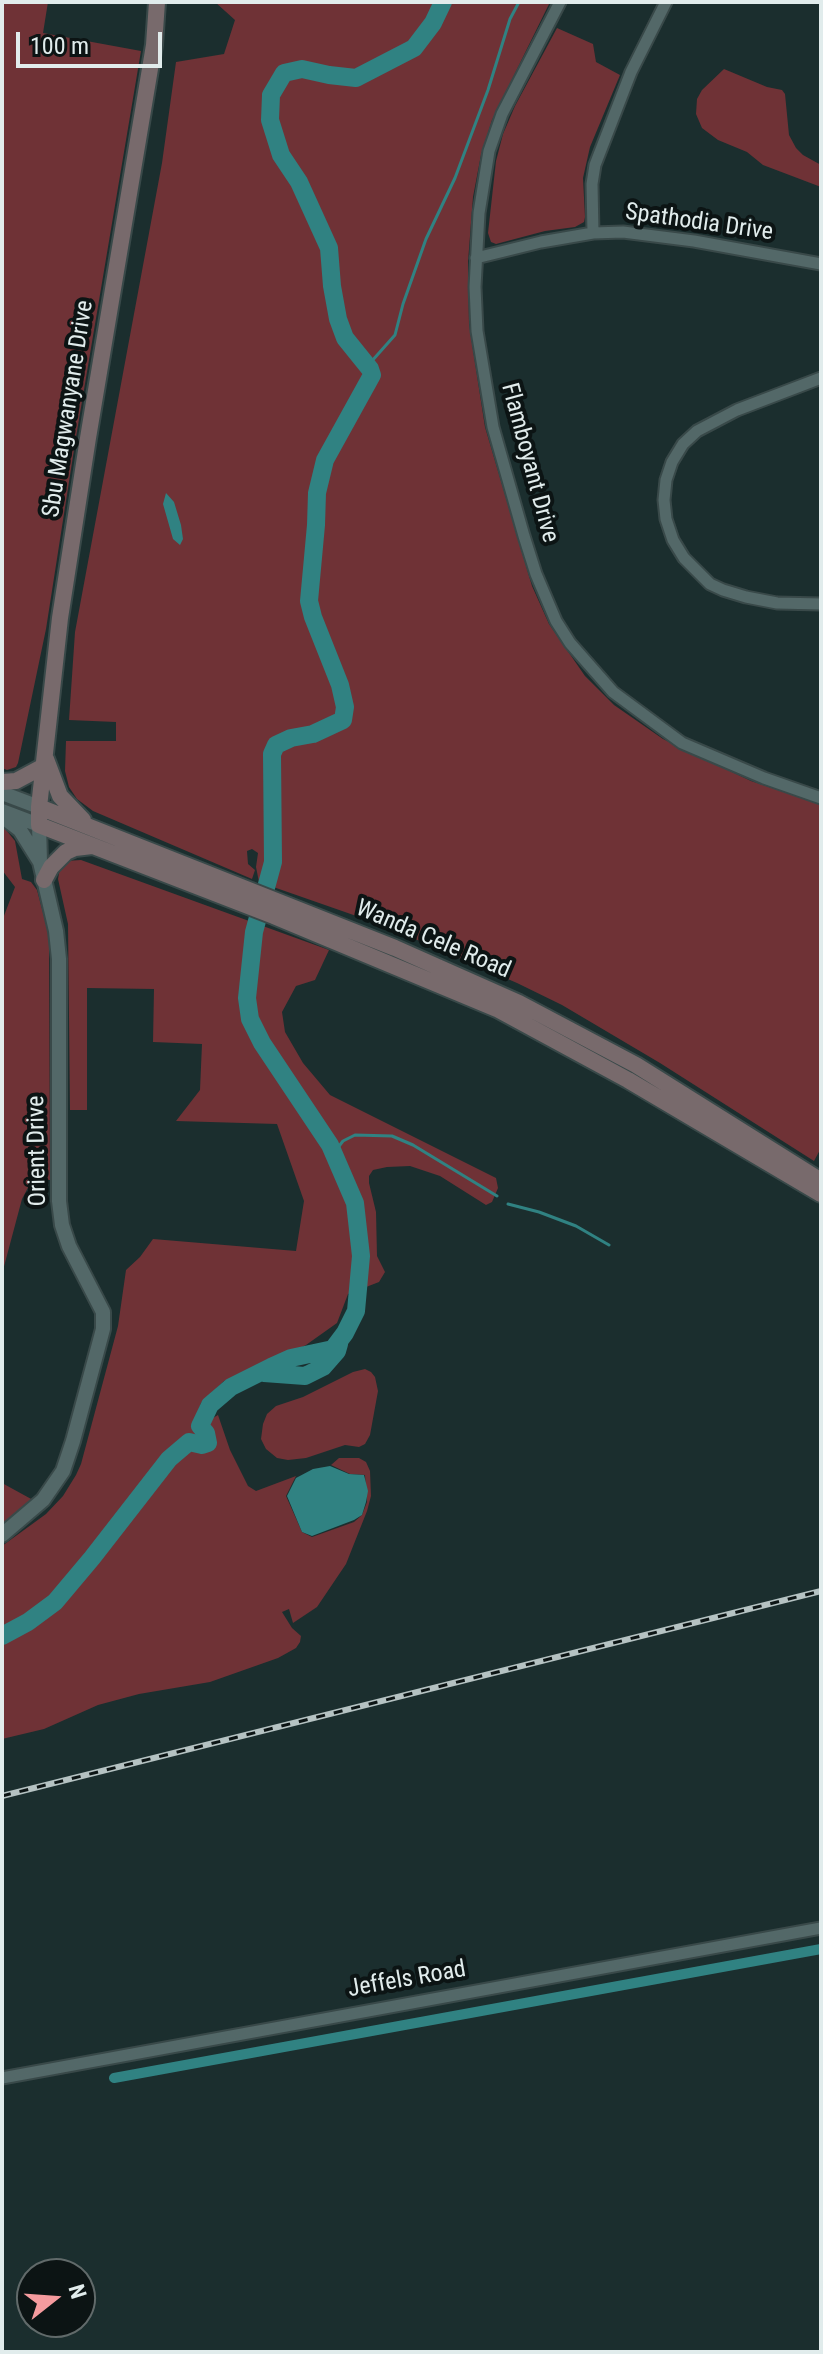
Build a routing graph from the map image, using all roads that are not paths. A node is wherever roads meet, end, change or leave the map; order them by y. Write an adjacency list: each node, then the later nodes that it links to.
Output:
1 (157, 2): 9 (main road, Sbu Magwanyane Drive)
2 (560, 2): 5 (street, Flamboyant Drive)
3 (666, 2): 4 (street)
4 (593, 233): 5 (street, Spathodia Drive); 6 (street, Spathodia Drive)
5 (476, 258): 12 (street, Flamboyant Drive)
6 (821, 264)
7 (821, 378): 8 (street)
8 (821, 604)
9 (44, 762): 10 (main road); 13 (main road, Sbu Magwanyane Drive); 16 (main road)
10 (2, 782)
11 (2, 793): 13 (street, Wanda Cele Road)
12 (821, 798)
13 (39, 807): 15 (main road, Sbu Magwanyane Drive); 16 (main road, Wanda Cele Road)
14 (2, 813): 15 (street, Wanda Cele Road); 18 (street)
15 (39, 825): 17 (main road, Wanda Cele Road); 18 (street, Orient Drive)
16 (91, 827): 20 (main road, Wanda Cele Road)
17 (98, 846): 19 (main road); 20 (main road, Wanda Cele Road)
18 (40, 862): 19 (street, Orient Drive)
19 (44, 880): 24 (street, Orient Drive)
20 (247, 898): 21 (main road, Wanda Cele Road)
21 (278, 909): 22 (main road, Wanda Cele Road); 23 (main road, Wanda Cele Road)
22 (821, 1181)
23 (821, 1194)
24 (2, 1535)
25 (821, 1928): 26 (street, Jeffels Road)
26 (2, 2078)

